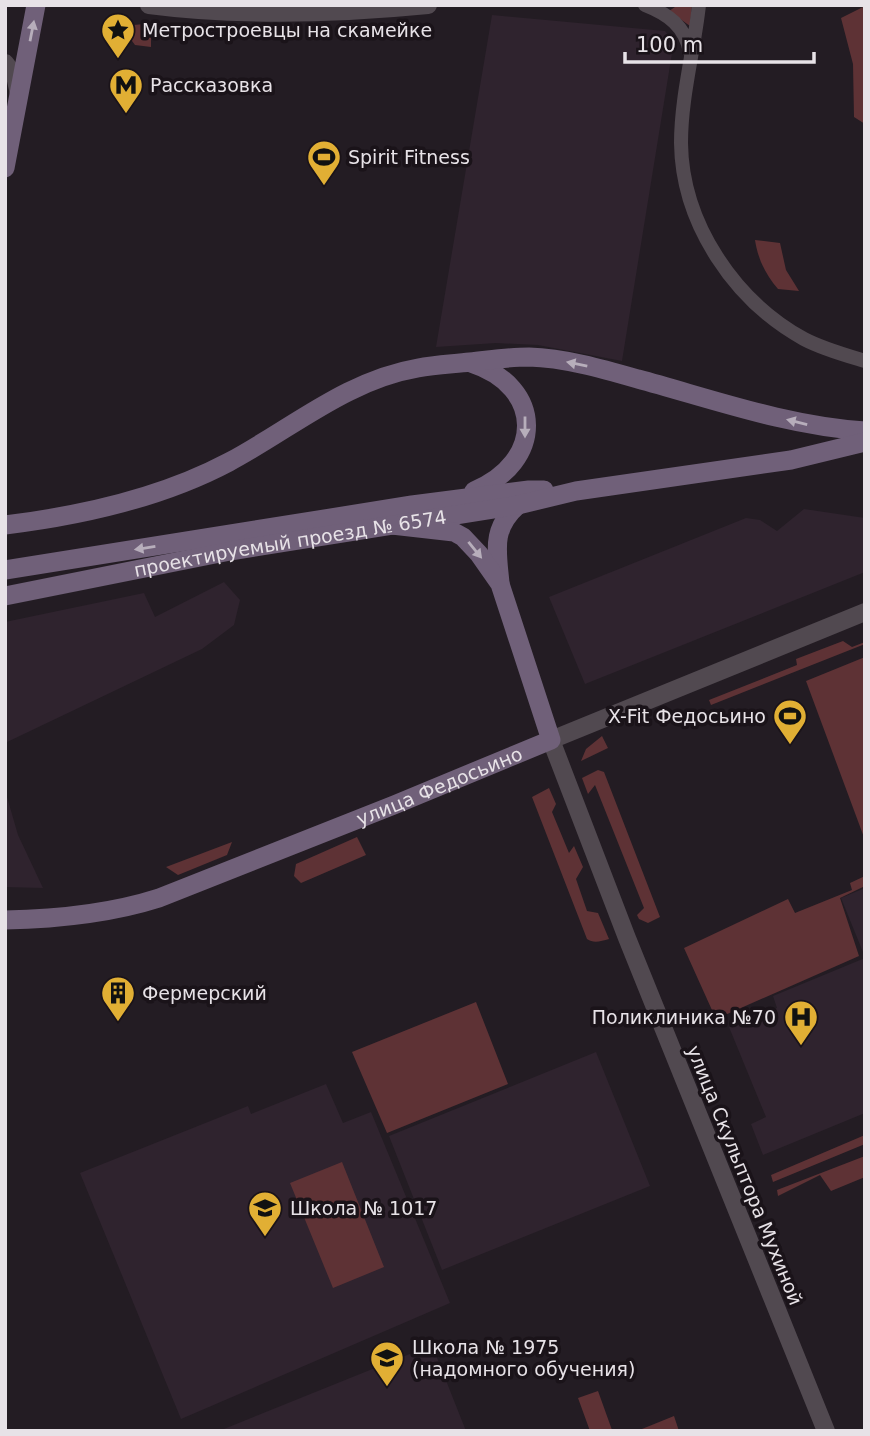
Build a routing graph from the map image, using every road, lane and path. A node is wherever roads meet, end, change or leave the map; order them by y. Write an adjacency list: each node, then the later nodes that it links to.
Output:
1 (36, 5): 8 (main road, one-way to 1)
2 (149, 5): 3 (street)
3 (428, 5)
4 (645, 5): 6 (street)
5 (699, 5): 6 (street)
6 (691, 57): 10 (street)
7 (5, 63): 8 (street)
8 (19, 104): 9 (main road)
9 (5, 168)
10 (865, 361)
11 (470, 362): 12 (main road, one-way to 11); 15 (main road, one-way to 15); 17 (main road)
12 (865, 430)
13 (865, 442): 14 (main road, проектируемый проезд № 6574)
14 (576, 491): 15 (main road, проектируемый проезд № 6574); 16 (main road, проектируемый проезд № 6574)
15 (450, 500): 19 (main road, проектируемый проезд № 6574, one-way to 19)
16 (518, 505): 18 (main road, проектируемый проезд № 6574); 20 (main road)
17 (5, 525)
18 (392, 525): 20 (main road, one-way to 20); 21 (main road, проектируемый проезд № 6574)
19 (5, 570)
20 (500, 584): 23 (main road)
21 (5, 596)
22 (865, 612): 23 (street, улица Федосьино)
23 (551, 740): 24 (main road, улица Федосьино); 25 (street, улица Скульптора Мухиной)
24 (5, 920)
25 (826, 1431)

